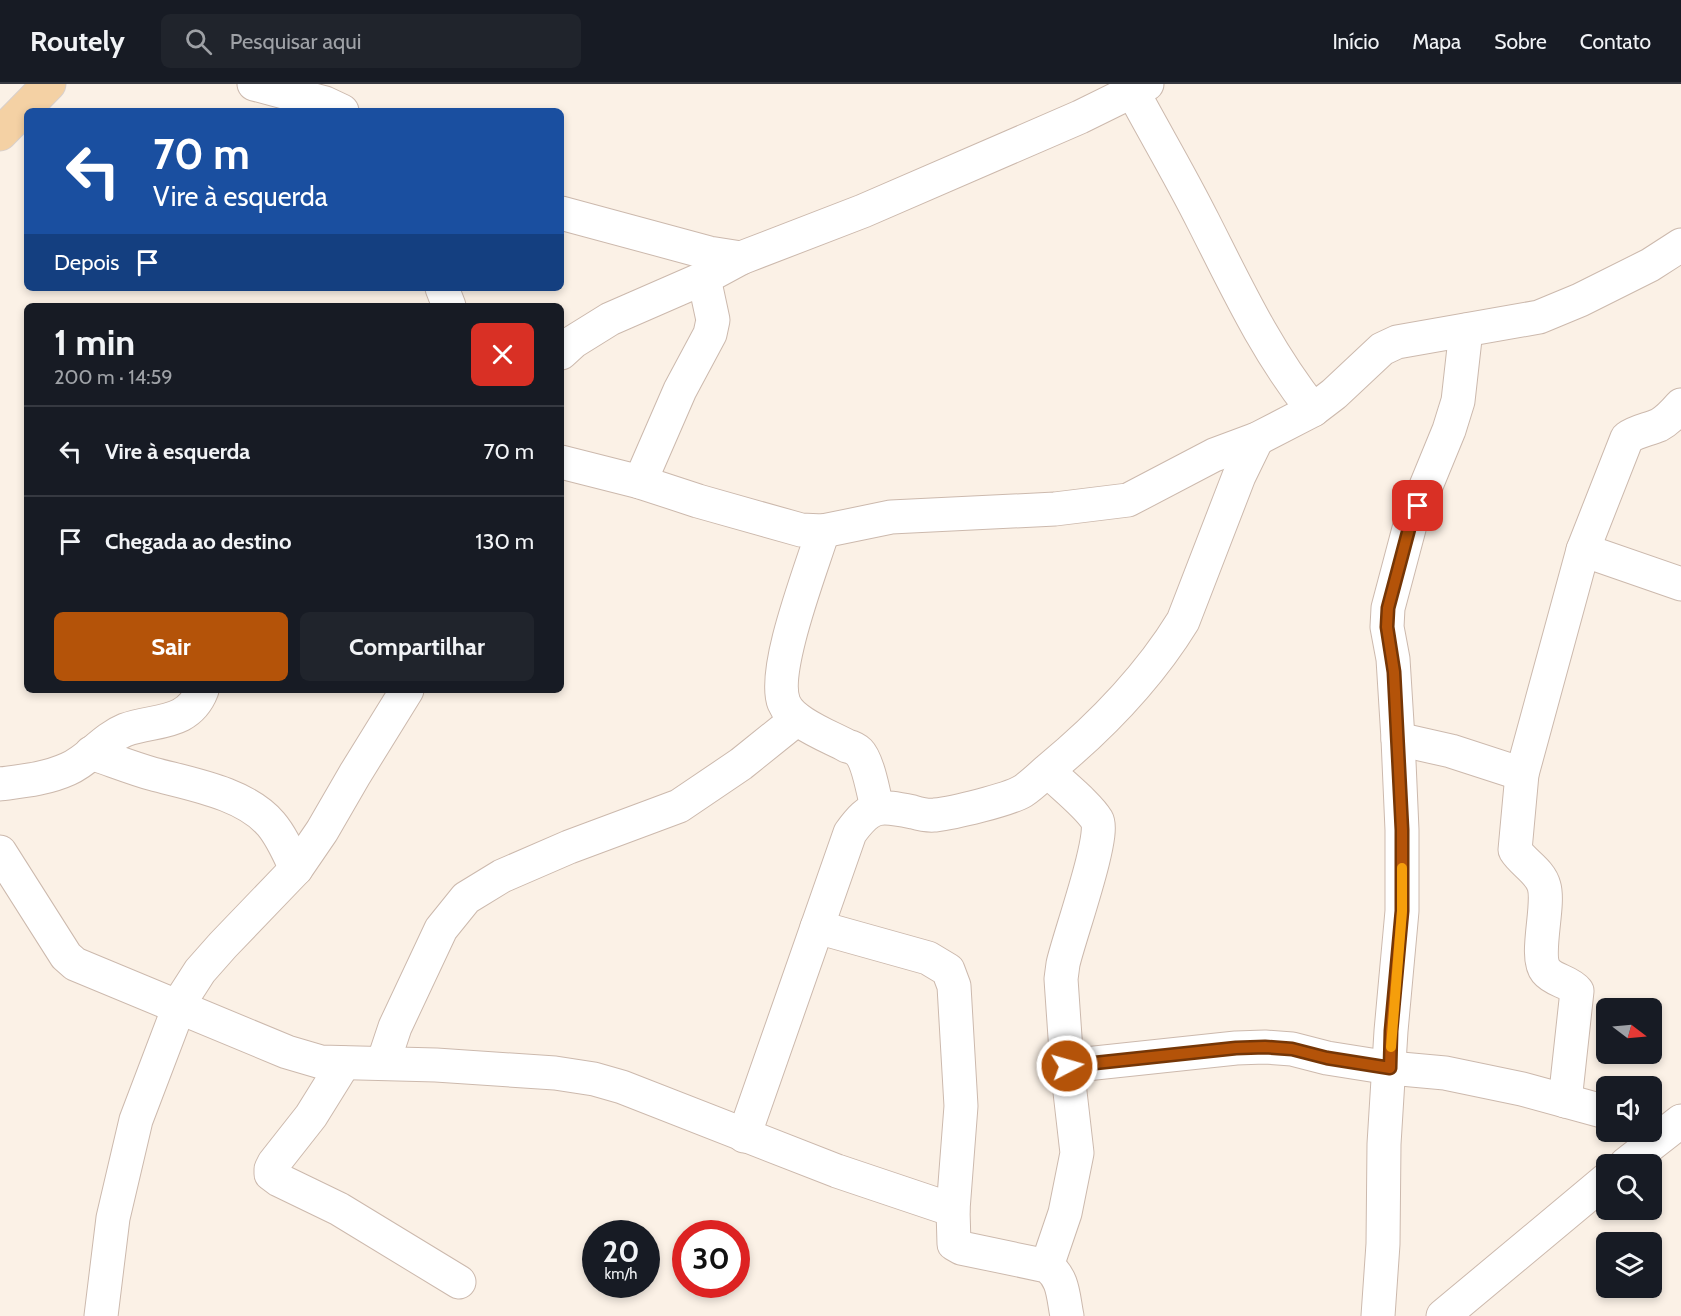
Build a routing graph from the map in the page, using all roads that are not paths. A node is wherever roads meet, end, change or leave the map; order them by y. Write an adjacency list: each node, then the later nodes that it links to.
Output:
1 (49, 84): 4 (main road)
2 (254, 84): 5 (street)
3 (1124, 90): 10 (street); 14 (street)
4 (25, 108)
5 (336, 108)
6 (24, 110): 7 (main road)
7 (0, 134)
8 (564, 214): 10 (street)
9 (1681, 245): 12 (street)
10 (741, 258): 11 (street)
11 (704, 278): 13 (street); 18 (street)
12 (1466, 330): 14 (street); 25 (street)
13 (564, 350)
14 (1313, 410): 16 (street)
15 (1677, 415): 20 (street)
16 (1257, 439): 19 (street); 27 (street)
17 (564, 463): 18 (street)
18 (640, 482): 19 (street)
19 (823, 531): 24 (street)
20 (1583, 550): 21 (street); 28 (street)
21 (1681, 584)
22 (200, 693): 26 (street)
23 (405, 693): 32 (street)
24 (796, 719): 30 (street); 35 (street)
25 (1398, 739): 28 (street); 38 (street)
26 (91, 753): 29 (street); 32 (street)
27 (1048, 771): 30 (street); 37 (street)
28 (1522, 774): 39 (street)
29 (0, 784)
30 (878, 808): 33 (street)
31 (0, 852): 34 (street)
32 (296, 869): 34 (street)
33 (817, 927): 42 (street); 45 (street)
34 (179, 1006): 36 (street); 48 (street)
35 (383, 1063): 36 (street); 42 (street)
36 (344, 1064): 47 (street)
37 (1067, 1066): 38 (street); 46 (street)
38 (1390, 1068): 39 (street); 50 (street)
39 (1565, 1101): 40 (street)
40 (1596, 1109)
41 (1666, 1126): 43 (street)
42 (744, 1136): 45 (street)
43 (1637, 1154)
44 (1596, 1188): 51 (street)
45 (953, 1210): 46 (street)
46 (1047, 1266): 49 (street)
47 (459, 1282)
48 (101, 1316)
49 (1067, 1316)
50 (1378, 1316)
51 (1443, 1316)

